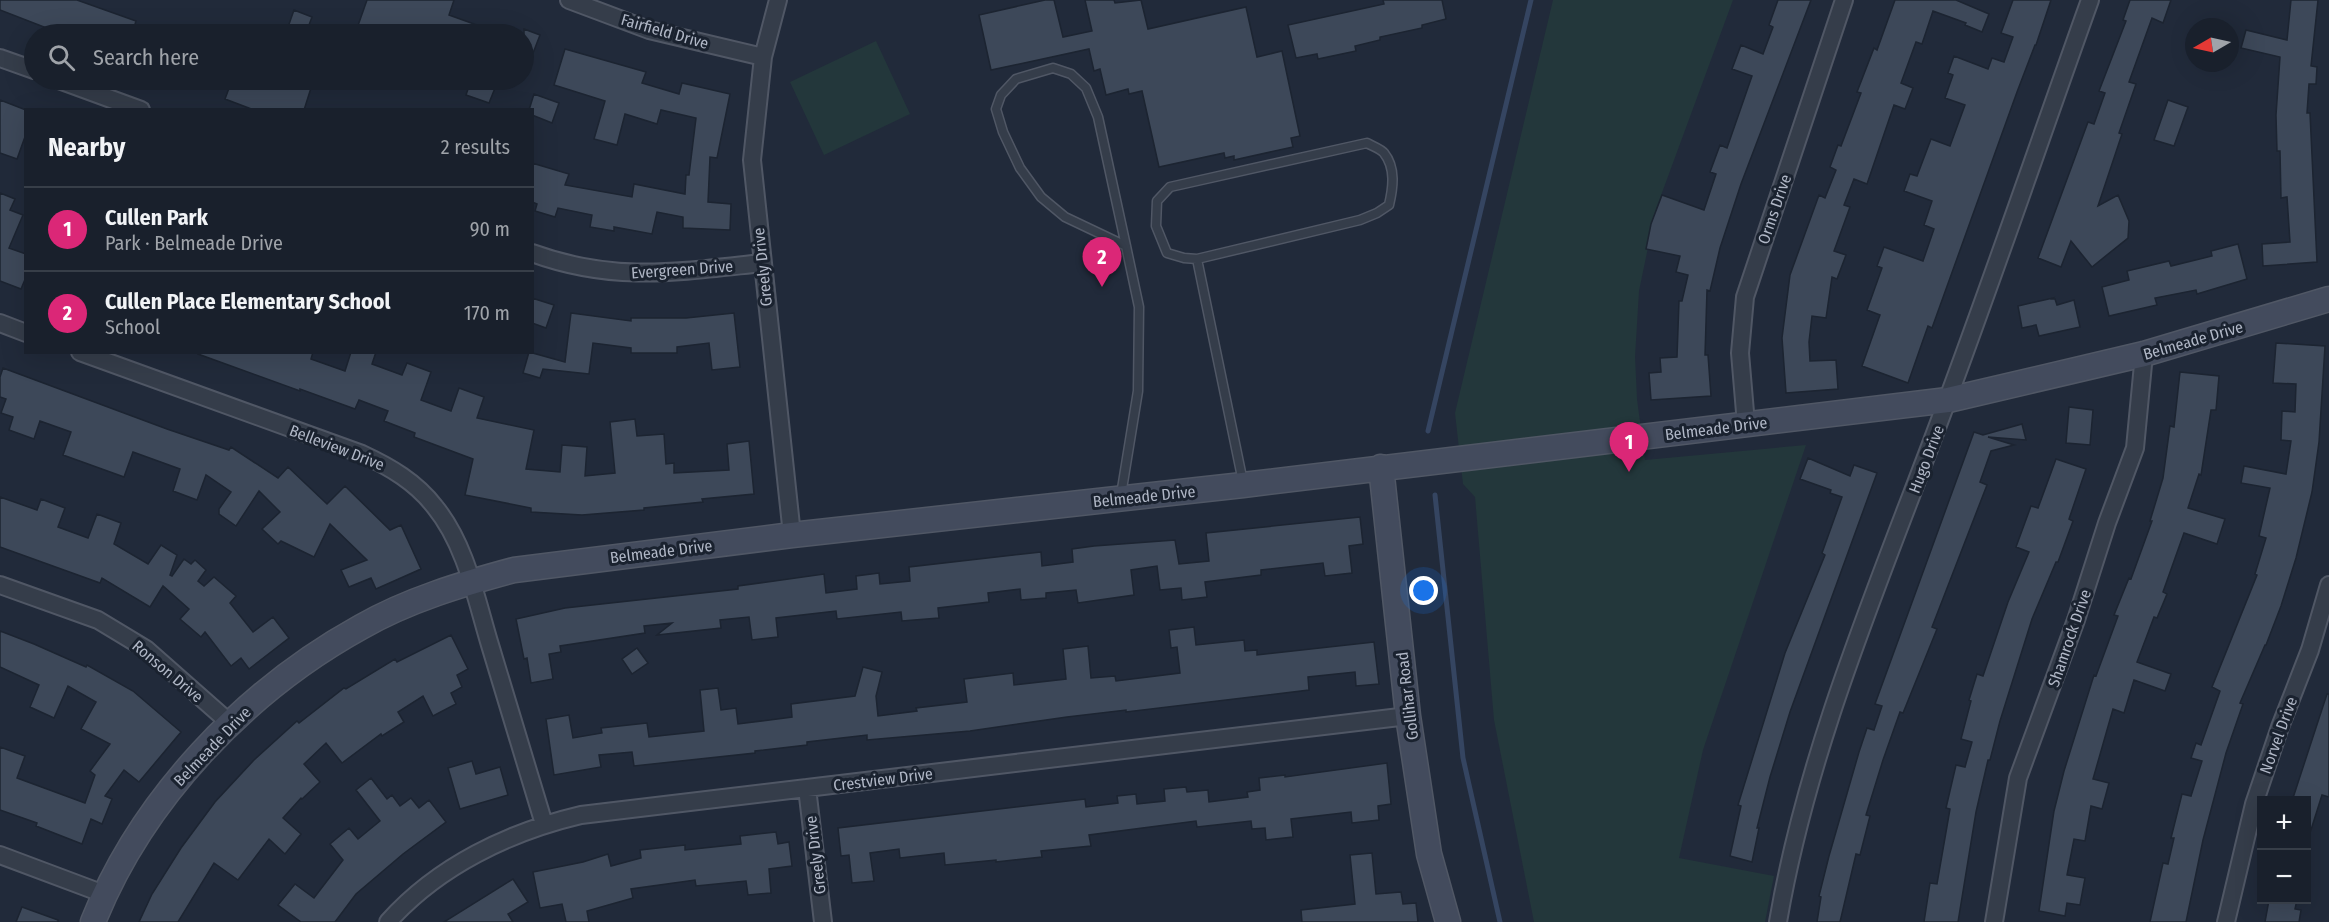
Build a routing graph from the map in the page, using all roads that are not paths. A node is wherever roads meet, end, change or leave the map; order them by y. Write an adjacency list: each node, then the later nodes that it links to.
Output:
1 (568, 0): 5 (street, Fairfield Drive)
2 (778, 0): 5 (street, Greely Drive)
3 (1844, 0): 20 (street, Orms Drive)
4 (2090, 0): 19 (street, Hugo Drive)
5 (763, 57): 13 (street, Greely Drive)
6 (0, 58): 7 (street)
7 (24, 66)
8 (86, 90): 9 (street)
9 (136, 108)
10 (1126, 246): 10 (lane); 23 (lane)
11 (534, 254): 13 (street, Evergreen Drive)
12 (1197, 259): 12 (lane); 22 (lane)
13 (762, 263): 24 (street, Greely Drive)
14 (2329, 299): 18 (street, Belmeade Drive)
15 (0, 323): 16 (street)
16 (24, 332)
17 (85, 354): 25 (street, Belleview Drive)
18 (2145, 354): 19 (street, Belmeade Drive); 39 (street, Shamrock Drive)
19 (1948, 400): 20 (street, Belmeade Drive); 38 (street, Hugo Drive)
20 (1746, 424): 21 (street, Belmeade Drive)
21 (1381, 467): 22 (street, Belmeade Drive); 28 (street, Gollihar Road)
22 (1244, 485): 23 (street, Belmeade Drive)
23 (1120, 498): 24 (street, Belmeade Drive)
24 (792, 535): 25 (street, Belmeade Drive)
25 (471, 582): 29 (street, Belmeade Drive); 31 (street, Belleview Drive)
26 (0, 585): 29 (street, Ronson Drive)
27 (2329, 585): 40 (street, Norvel Drive)
28 (1408, 716): 30 (street, Crestview Drive); 37 (street, Gollihar Road)
29 (231, 724): 33 (street, Belmeade Drive)
30 (807, 788): 31 (street, Crestview Drive); 36 (street, Greely Drive)
31 (544, 824): 35 (street, Crestview Drive)
32 (0, 855): 33 (street)
33 (104, 894): 34 (street, Belmeade Drive)
34 (93, 922)
35 (388, 922)
36 (823, 922)
37 (1448, 922)
38 (1778, 922)
39 (1994, 922)
40 (2226, 922)

